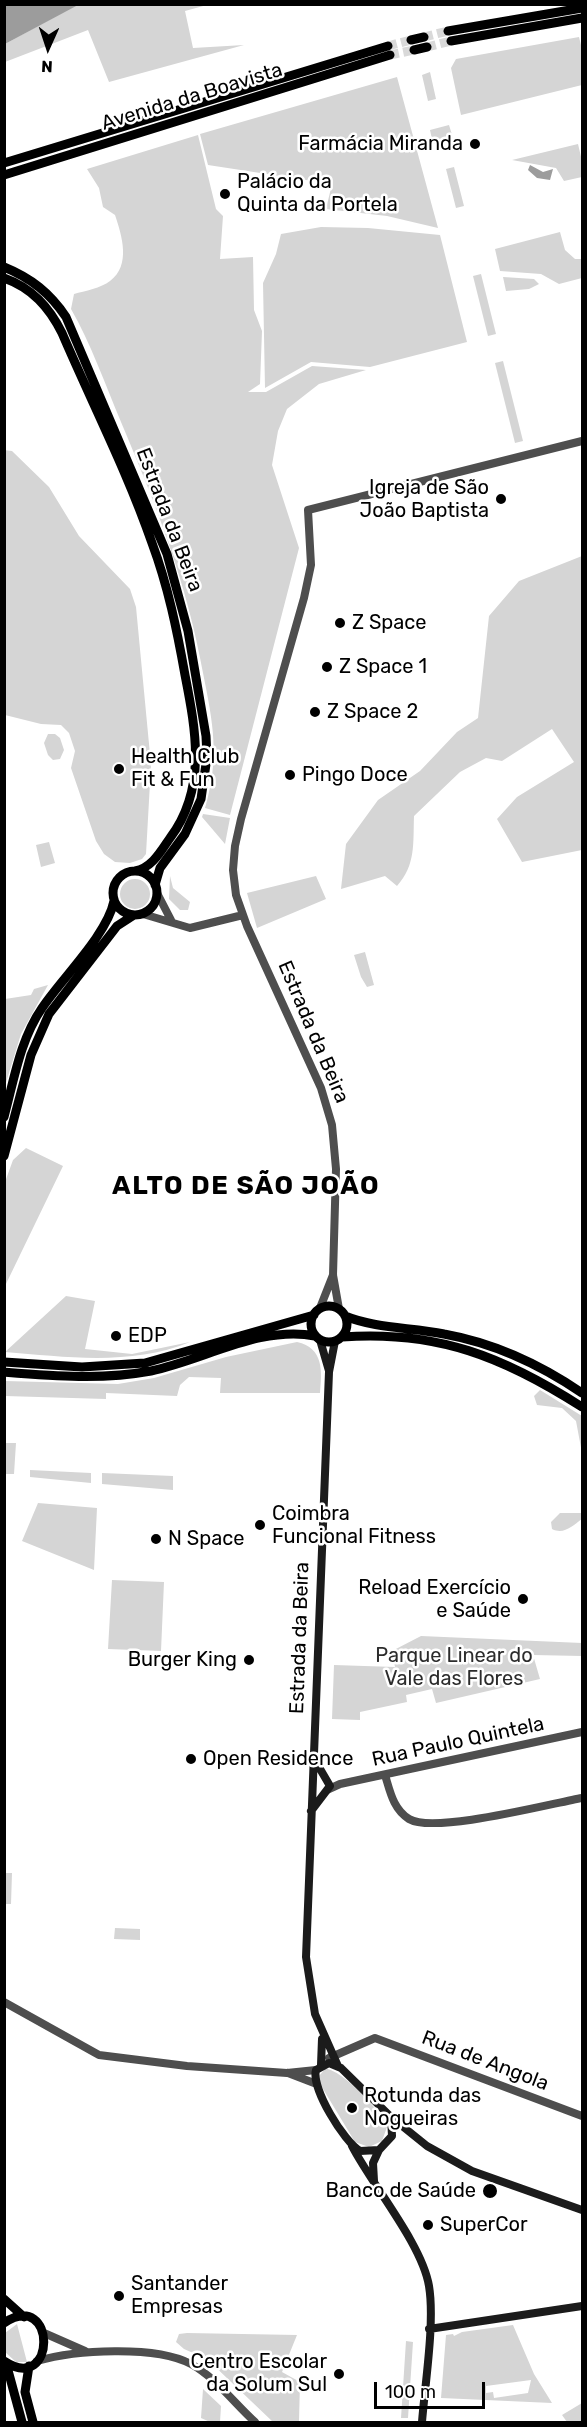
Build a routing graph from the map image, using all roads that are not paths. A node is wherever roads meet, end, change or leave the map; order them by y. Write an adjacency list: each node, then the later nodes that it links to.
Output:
1 (582, 8): 3 (main road)
2 (582, 18): 6 (main road)
3 (448, 31)
4 (424, 37): 5 (main road)
5 (411, 40)
6 (451, 41)
7 (427, 47): 8 (main road)
8 (414, 50)
9 (4, 163): 10 (main road, Avenida da Boavista)
10 (4, 175)
11 (4, 267): 15 (main road, Estrada da Beira)
12 (4, 278): 14 (main road, Estrada da Beira)
13 (582, 441): 18 (street, Estrada da Beira)
14 (135, 871): 15 (main road); 16 (main road)
15 (156, 889): 17 (main road); 19 (street)
16 (114, 901): 17 (main road); 20 (main road)
17 (139, 914): 19 (street); 21 (main road)
18 (243, 915): 19 (street); 22 (street, Estrada da Beira)
19 (172, 922)
20 (4, 1117)
21 (4, 1156)
22 (333, 1275): 23 (street); 24 (street)
23 (317, 1312): 24 (main road); 25 (main road, Estrada da Beira); 27 (main road)
24 (342, 1312): 26 (main road, Estrada da Beira); 30 (main road)
25 (318, 1338): 26 (main road); 28 (main road); 29 (main road, Estrada da Beira)
26 (339, 1339): 29 (main road, Estrada da Beira); 31 (main road)
27 (4, 1362)
28 (4, 1372)
29 (329, 1372): 33 (main road, Estrada da Beira)
30 (582, 1393)
31 (582, 1407)
32 (582, 1732): 34 (street, Rua Paulo Quintela)
33 (315, 1761): 35 (main road, Estrada da Beira); 36 (main road, Estrada da Beira)
34 (385, 1775): 36 (street, Rua Paulo Quintela); 37 (street)
35 (312, 1785): 36 (main road); 36 (main road); 38 (main road, Estrada da Beira)
36 (326, 1785): 38 (main road)
37 (582, 1798)
38 (310, 1812): 40 (main road, Estrada da Beira)
39 (4, 2002): 45 (street)
40 (322, 2035): 41 (street); 42 (main road, Estrada da Beira); 43 (main road, Estrada da Beira)
41 (344, 2050): 42 (street); 44 (street); 47 (street, Rua de Angola)
42 (332, 2055): 43 (street); 44 (main road, Estrada da Beira)
43 (320, 2066): 44 (main road); 45 (street); 46 (main road)
44 (339, 2067): 48 (main road)
45 (287, 2073): 46 (street)
46 (314, 2083): 51 (main road)
47 (582, 2116)
48 (391, 2117): 49 (main road); 50 (main road)
49 (392, 2136): 50 (main road); 52 (main road)
50 (417, 2137): 54 (main road)
51 (352, 2146): 52 (main road); 53 (main road)
52 (379, 2150): 53 (main road)
53 (374, 2181): 59 (main road)
54 (582, 2210)
55 (4, 2299): 57 (main road)
56 (582, 2306): 59 (main road)
57 (24, 2317): 58 (main road); 60 (main road)
58 (4, 2323)
59 (429, 2329): 67 (main road)
60 (44, 2333): 61 (street); 63 (main road)
61 (87, 2352): 63 (street); 66 (street)
62 (5, 2362): 63 (main road); 64 (main road)
63 (33, 2364): 65 (main road)
64 (22, 2422)
65 (33, 2422)
66 (255, 2422)
67 (422, 2422)

